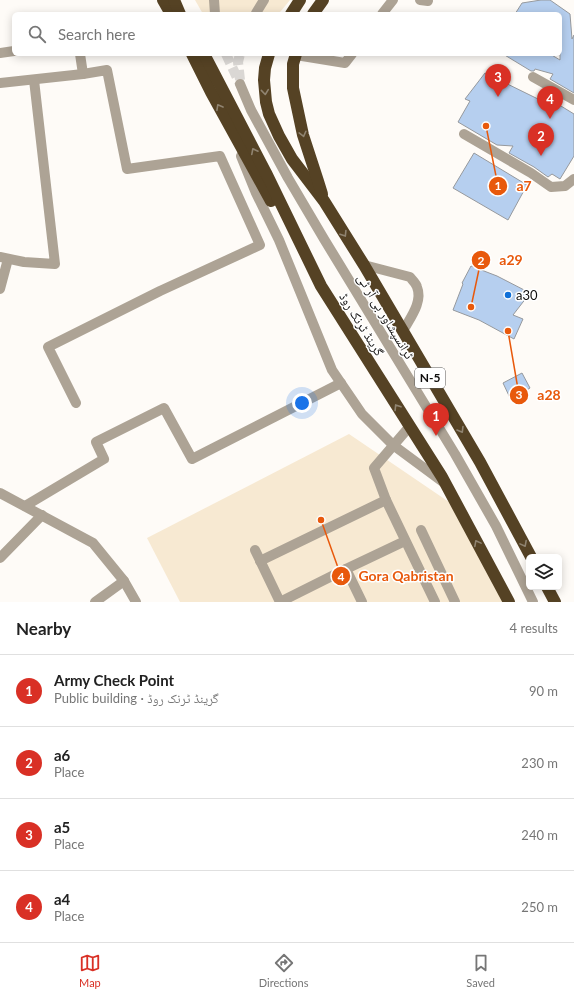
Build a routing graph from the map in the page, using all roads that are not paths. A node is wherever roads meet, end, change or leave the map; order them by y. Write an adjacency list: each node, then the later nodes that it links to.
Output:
1 (163, 0): 8 (highway)
2 (174, 0): 9 (highway)
3 (214, 0): 10 (street)
4 (264, 0): 11 (street)
5 (300, 0): 12 (highway)
6 (323, 0): 13 (highway)
7 (393, 0): 14 (street)
8 (170, 12)
9 (179, 12)
10 (215, 12)
11 (257, 12)
12 (292, 12)
13 (314, 12)
14 (384, 12)
15 (12, 51): 16 (street)
16 (0, 53)
17 (80, 56): 24 (street)
18 (193, 56): 30 (highway, one-way to 18)
19 (205, 56): 36 (highway, گرینڈ ٹرنک روڈ, one-way to 19)
20 (268, 56): 33 (highway, N-5, one-way to 33)
21 (296, 56): 33 (highway, one-way to 33)
22 (302, 56): 23 (street)
23 (350, 56)
24 (83, 74): 26 (street); 40 (street)
25 (533, 77): 29 (street)
26 (34, 80): 27 (street); 34 (street)
27 (0, 83)
28 (240, 84): 64 (street, ٹرانسپشاور بی آر ٹی)
29 (574, 100)
30 (229, 125): 36 (highway); 39 (street)
31 (464, 134): 32 (street)
32 (574, 179)
33 (324, 202): 35 (highway, N-5, one-way to 35)
34 (4, 258): 37 (street)
35 (364, 265): 38 (highway, N-5); 38 (street)
36 (321, 286): 41 (highway, گرینڈ ٹرنک روڈ, one-way to 36)
37 (0, 289)
38 (403, 331): 51 (highway, N-5, one-way to 51)
39 (341, 383): 42 (street); 46 (street)
40 (76, 403)
41 (410, 426): 42 (street); 43 (highway, گرینڈ ٹرنک روڈ)
42 (393, 445): 43 (street); 45 (street)
43 (445, 483): 63 (highway, گرینڈ ٹرنک روڈ, one-way to 43)
44 (0, 493): 46 (street)
45 (386, 500): 49 (street); 53 (street)
46 (25, 506): 47 (street)
47 (42, 515): 52 (street); 55 (street)
48 (421, 530): 62 (street)
49 (405, 541): 54 (street); 61 (street)
50 (255, 550): 53 (street)
51 (529, 554)
52 (0, 558)
53 (260, 561): 59 (street)
54 (346, 569): 59 (street); 60 (street)
55 (124, 581): 57 (street); 58 (street)
56 (549, 590): 65 (highway)
57 (94, 602)
58 (136, 602)
59 (280, 602)
60 (362, 602)
61 (435, 602)
62 (456, 602)
63 (509, 602)
64 (534, 602)
65 (555, 602)

